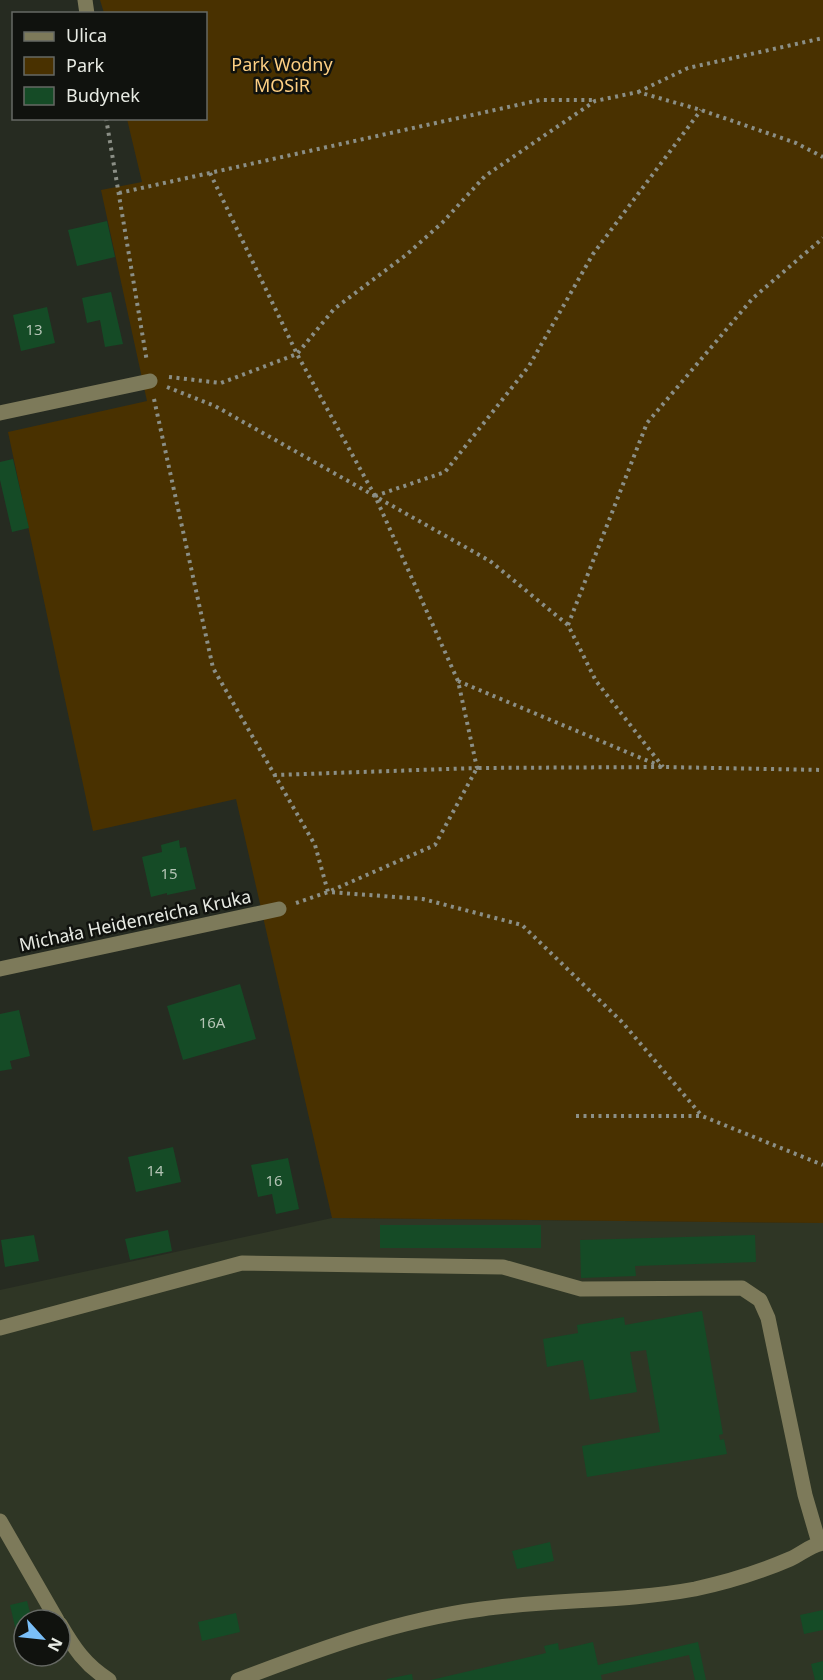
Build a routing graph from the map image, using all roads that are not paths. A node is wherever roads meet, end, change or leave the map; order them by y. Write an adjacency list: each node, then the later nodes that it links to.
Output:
1 (150, 381): 2 (street)
2 (0, 413)
3 (279, 909): 4 (street, Michała Heidenreicha Kruka)
4 (0, 969)
5 (0, 1328): 7 (street)
6 (0, 1521): 8 (street)
7 (821, 1543): 11 (street)
8 (50, 1608)
9 (72, 1645): 10 (street)
10 (109, 1680)
11 (238, 1680)

